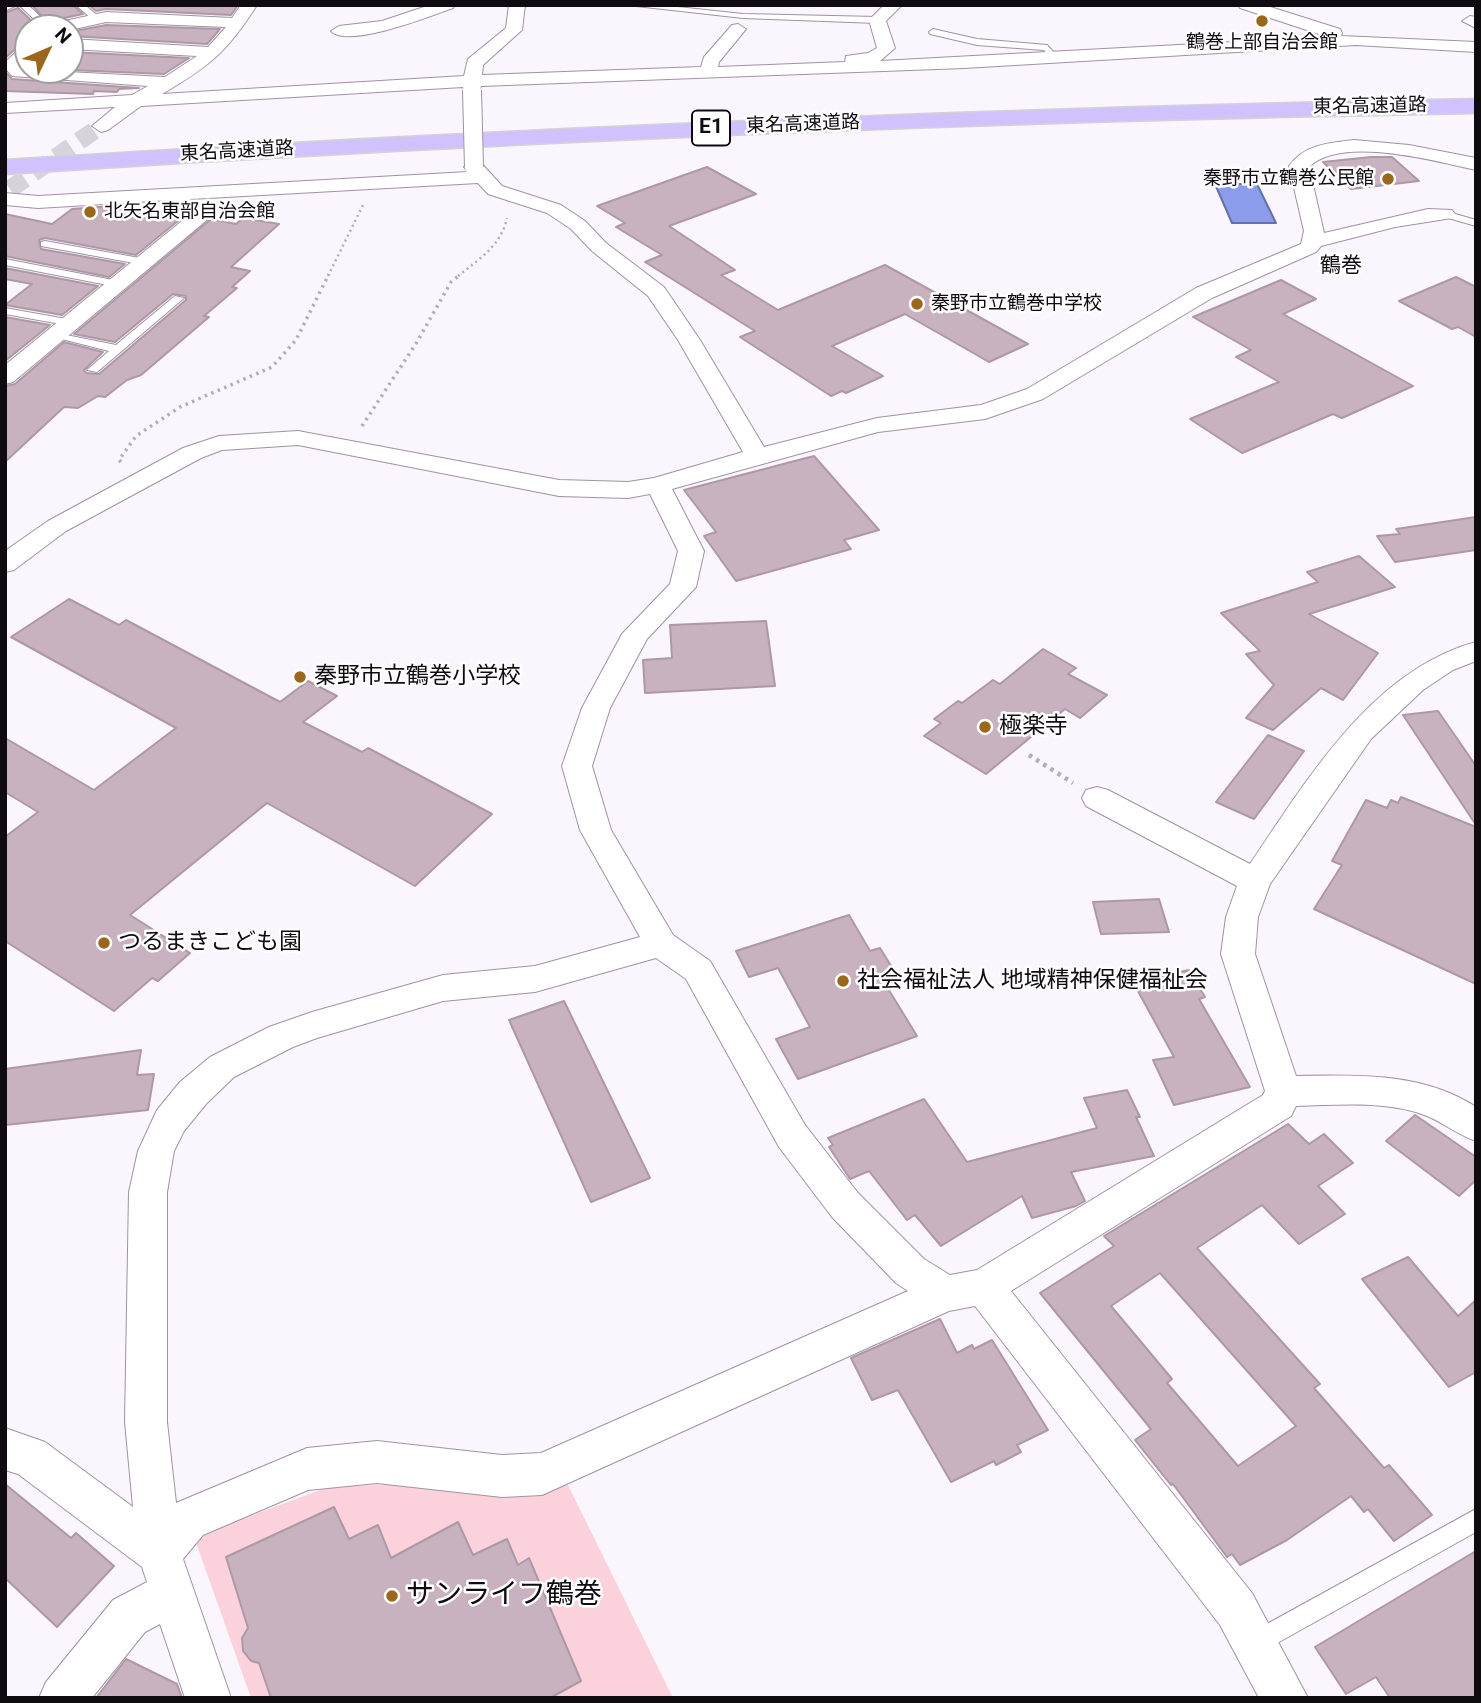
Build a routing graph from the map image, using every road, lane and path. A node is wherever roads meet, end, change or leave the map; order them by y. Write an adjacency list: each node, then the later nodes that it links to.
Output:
1 (80, 5): 8 (lane)
2 (249, 5): 11 (street)
3 (447, 5): 13 (street)
4 (517, 5): 24 (street)
5 (631, 5): 9 (lane)
6 (894, 5): 9 (street)
7 (1246, 5): 15 (street)
8 (96, 18): 10 (street); 11 (street)
9 (877, 20): 20 (street)
10 (84, 21)
11 (238, 23): 18 (street)
12 (738, 29): 21 (street)
13 (339, 31)
14 (933, 32): 19 (lane)
15 (1356, 40): 17 (street); 19 (street)
16 (84, 45): 18 (street)
17 (1476, 47)
18 (211, 52): 23 (street)
19 (1054, 57): 20 (street)
20 (831, 67): 21 (street)
21 (709, 72): 24 (street)
22 (84, 77): 23 (street)
23 (171, 83): 25 (street)
24 (472, 86): 25 (street); 33 (street, bridge)
25 (137, 100): 27 (street); 30 (street)
26 (1476, 106): 35 (highway, 東名高速道路 / E1)
27 (5, 108)
28 (499, 114): 29 (highway)
29 (447, 117)
30 (92, 132): 31 (highway)
31 (123, 136)
32 (1476, 164): 40 (street)
33 (477, 172): 34 (street); 37 (street)
34 (374, 182): 36 (street); 53 (path)
35 (6, 187): 36 (street)
36 (176, 194): 43 (street)
37 (526, 201): 51 (path); 52 (street)
38 (1445, 214): 39 (lane); 40 (street)
39 (1476, 223)
40 (1313, 241): 52 (street)
41 (46, 244): 43 (lane)
42 (5, 262): 44 (lane)
43 (145, 262): 44 (street)
44 (118, 284): 47 (street)
45 (178, 298): 48 (lane)
46 (5, 311): 47 (lane)
47 (64, 329): 48 (lane); 50 (street)
48 (118, 349): 49 (lane)
49 (93, 370)
50 (5, 377)
51 (341, 447): 53 (street); 54 (street)
52 (757, 456): 54 (street)
53 (150, 477): 55 (street)
54 (657, 485): 60 (street)
55 (5, 564)
56 (1476, 651): 59 (street)
57 (1029, 755): 58 (path)
58 (1097, 798): 59 (street)
59 (1255, 881): 61 (street)
60 (661, 943): 63 (street); 66 (street)
61 (1283, 1091): 62 (street); 63 (street)
62 (1476, 1126)
63 (964, 1291): 66 (street); 67 (street)
64 (5, 1449): 66 (street)
65 (1476, 1520): 67 (lane)
66 (167, 1573): 68 (street); 69 (street)
67 (1255, 1643): 70 (street)
68 (62, 1698)
69 (208, 1698)
70 (1285, 1698)

